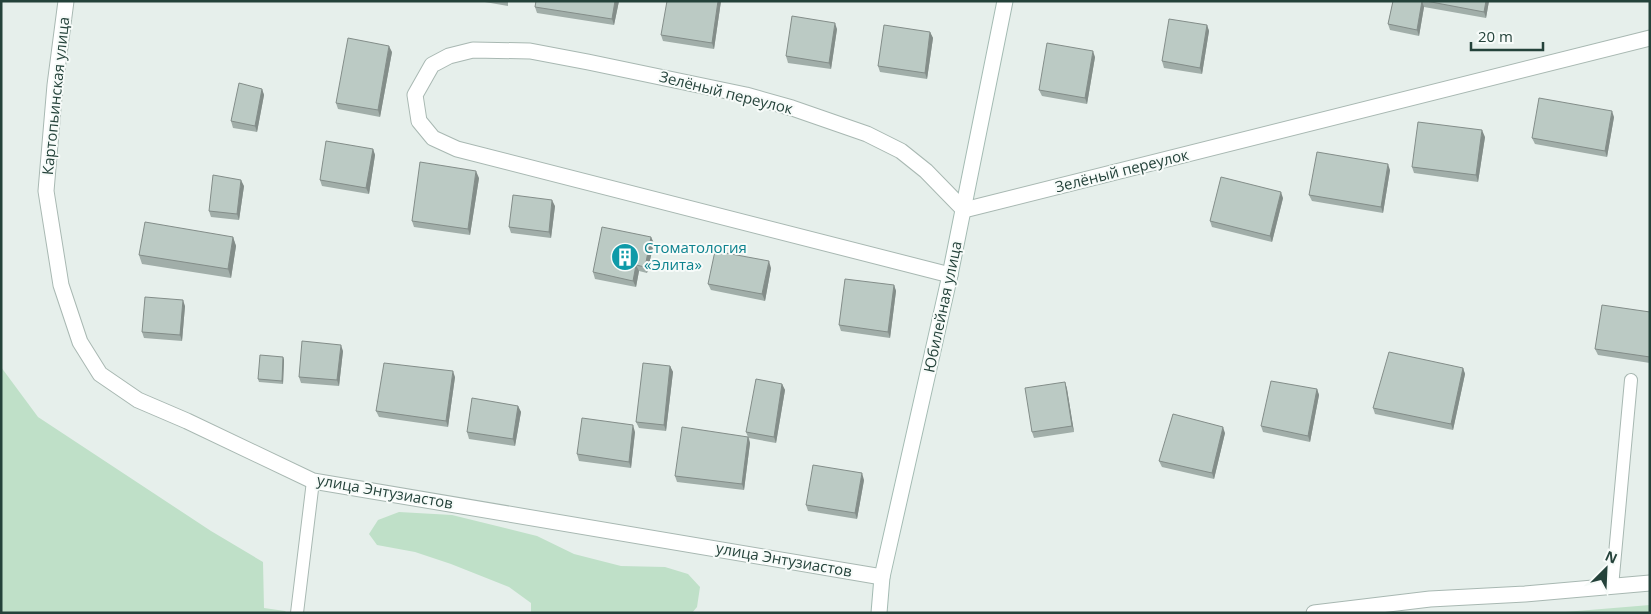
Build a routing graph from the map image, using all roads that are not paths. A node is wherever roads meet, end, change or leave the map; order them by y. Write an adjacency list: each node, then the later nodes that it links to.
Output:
1 (66, 1): 4 (street, Картопьинская улица)
2 (1005, 1): 5 (street, Юбилейная улица)
3 (1650, 38): 5 (street, Зелёный переулок)
4 (46, 191): 8 (street, улица Энтузиастов)
5 (964, 210): 6 (street, Юбилейная улица); 6 (street, Зелёный переулок)
6 (950, 275): 9 (street, Юбилейная улица)
7 (1631, 380): 11 (lane)
8 (314, 481): 9 (street, улица Энтузиастов); 13 (lane)
9 (882, 577): 14 (street, Юбилейная улица)
10 (1650, 584): 11 (street)
11 (1612, 587): 12 (street)
12 (1355, 610): 15 (street)
13 (297, 613)
14 (880, 613)
15 (1314, 613)

